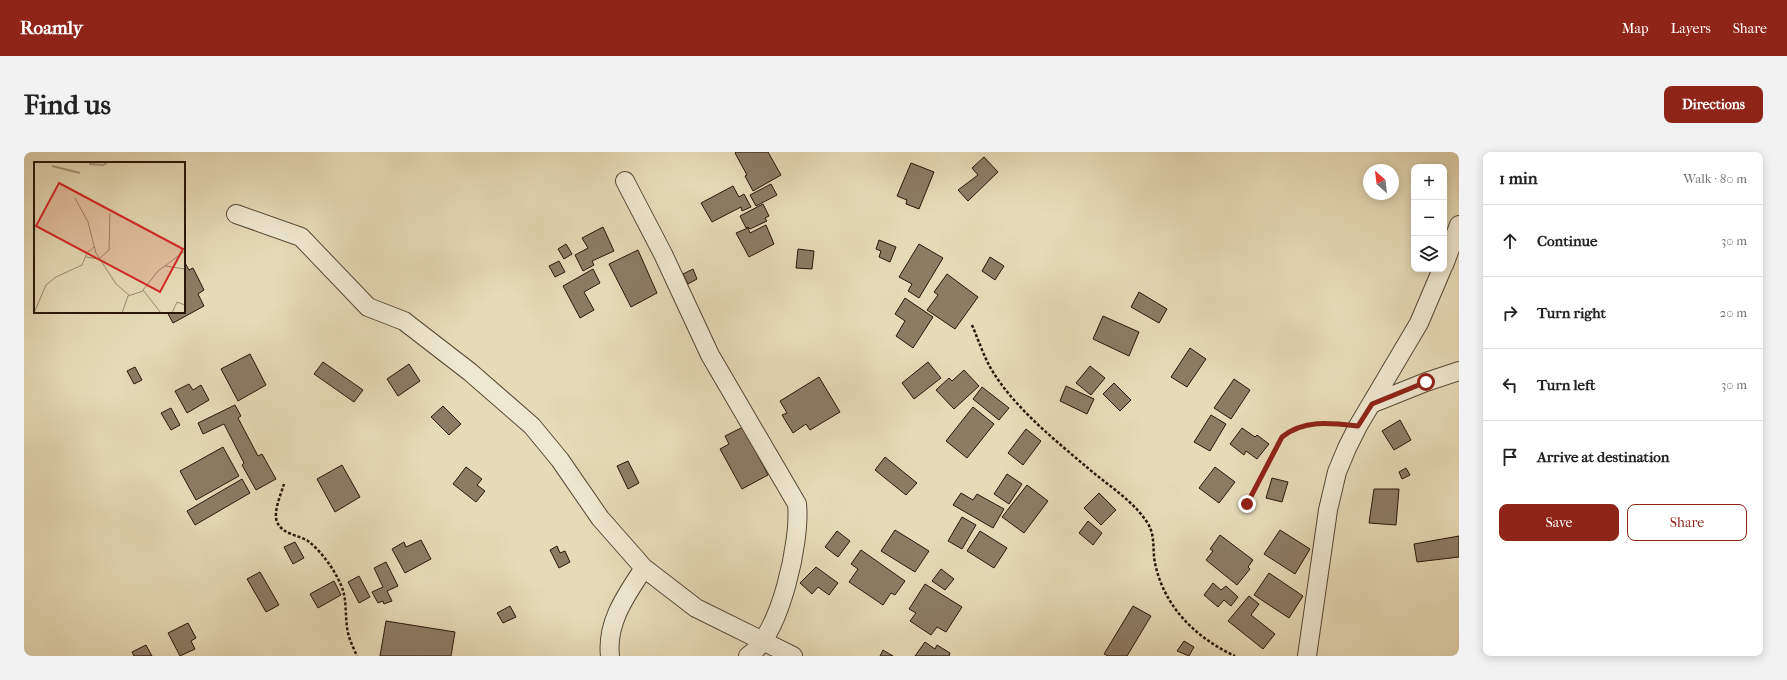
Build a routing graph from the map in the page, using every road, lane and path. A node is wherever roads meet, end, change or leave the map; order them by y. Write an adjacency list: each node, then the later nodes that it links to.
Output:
1 (625, 181): 13 (street)
2 (236, 214): 12 (street)
3 (1459, 225): 4 (street)
4 (1447, 257)
5 (1441, 272): 8 (street)
6 (972, 325): 18 (path)
7 (1459, 371): 8 (street)
8 (1372, 404): 9 (street)
9 (1358, 426): 11 (path); 19 (street)
10 (284, 484): 14 (path)
11 (1247, 504)
12 (644, 568): 13 (street); 15 (street)
13 (763, 641): 16 (street); 17 (street)
14 (357, 656)
15 (610, 656)
16 (748, 656)
17 (793, 656)
18 (1235, 656)
19 (1307, 656)

